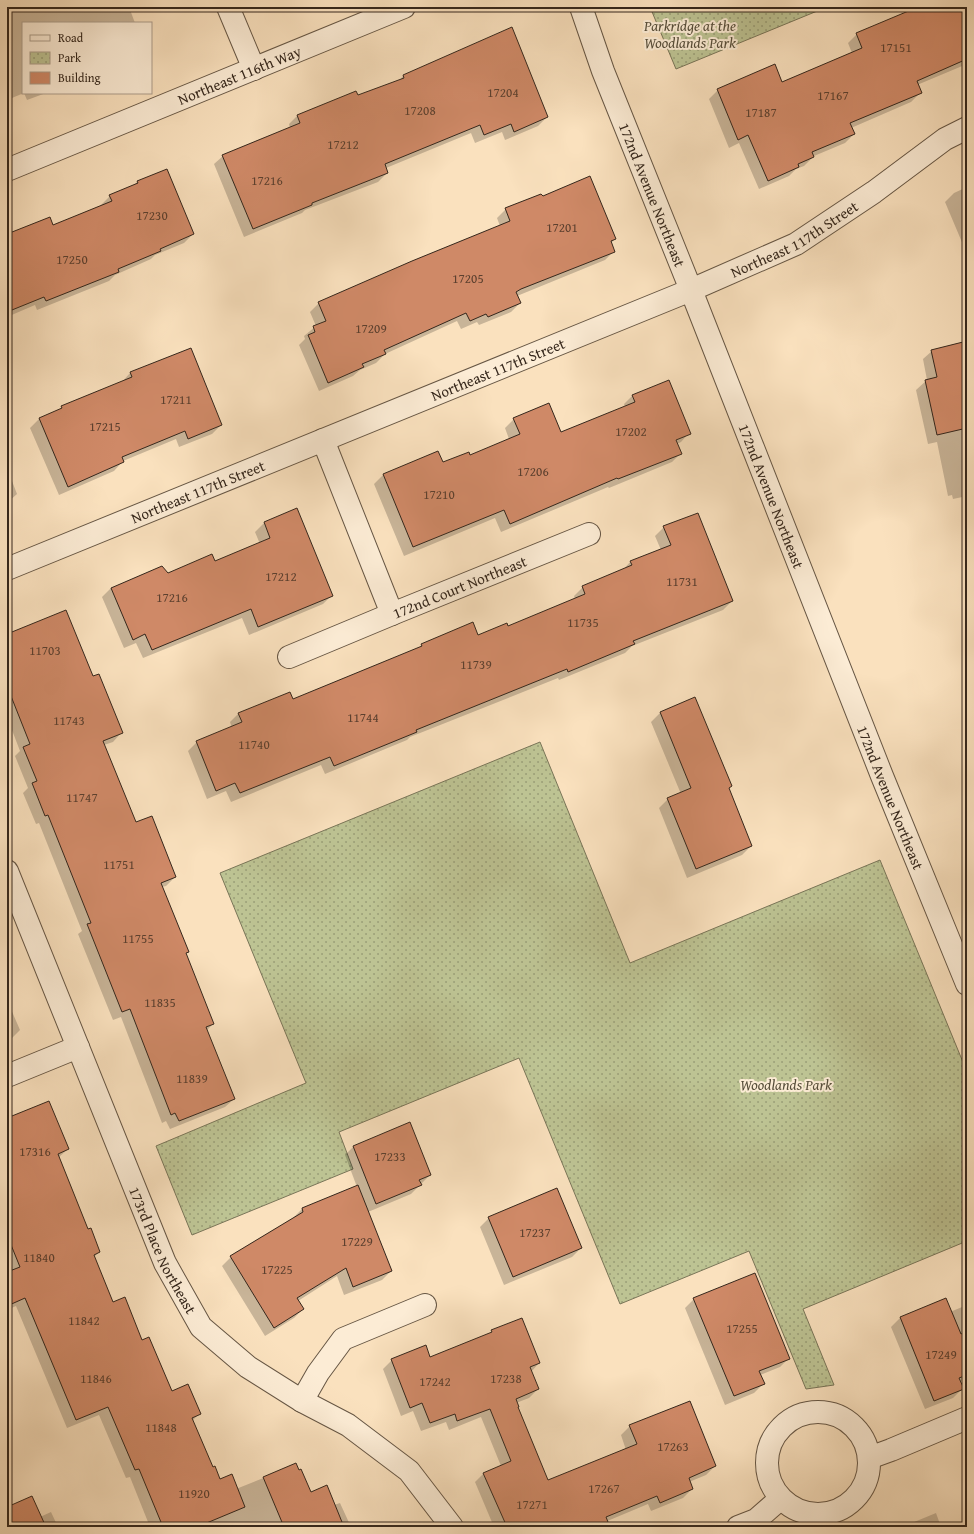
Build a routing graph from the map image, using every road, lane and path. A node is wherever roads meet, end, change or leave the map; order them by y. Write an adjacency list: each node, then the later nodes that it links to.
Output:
1 (228, 7): 4 (street)
2 (404, 7): 4 (street, Northeast 116th Way)
3 (581, 7): 7 (street, 172nd Avenue Northeast)
4 (254, 69): 6 (street, Northeast 116th Way)
5 (967, 128): 7 (street, Northeast 117th Street)
6 (7, 170)
7 (691, 290): 8 (street, Northeast 117th Street); 14 (street, 172nd Avenue Northeast)
8 (323, 440): 10 (street, Northeast 117th Street); 11 (street, 172nd Court Northeast)
9 (589, 534): 11 (street, 172nd Court Northeast)
10 (7, 569)
11 (392, 614): 12 (street)
12 (289, 657)
13 (7, 871): 16 (street, 173rd Place Northeast)
14 (961, 953): 15 (street, 172nd Avenue Northeast)
15 (967, 984)
16 (78, 1047): 17 (street); 19 (street, 173rd Place Northeast)
17 (7, 1076)
18 (425, 1305): 19 (street)
19 (302, 1401): 23 (street, 173rd Place Northeast)
20 (967, 1418): 21 (street)
21 (869, 1458): 22 (street); 22 (street)
22 (780, 1499): 24 (street)
23 (452, 1527)
24 (738, 1527)

